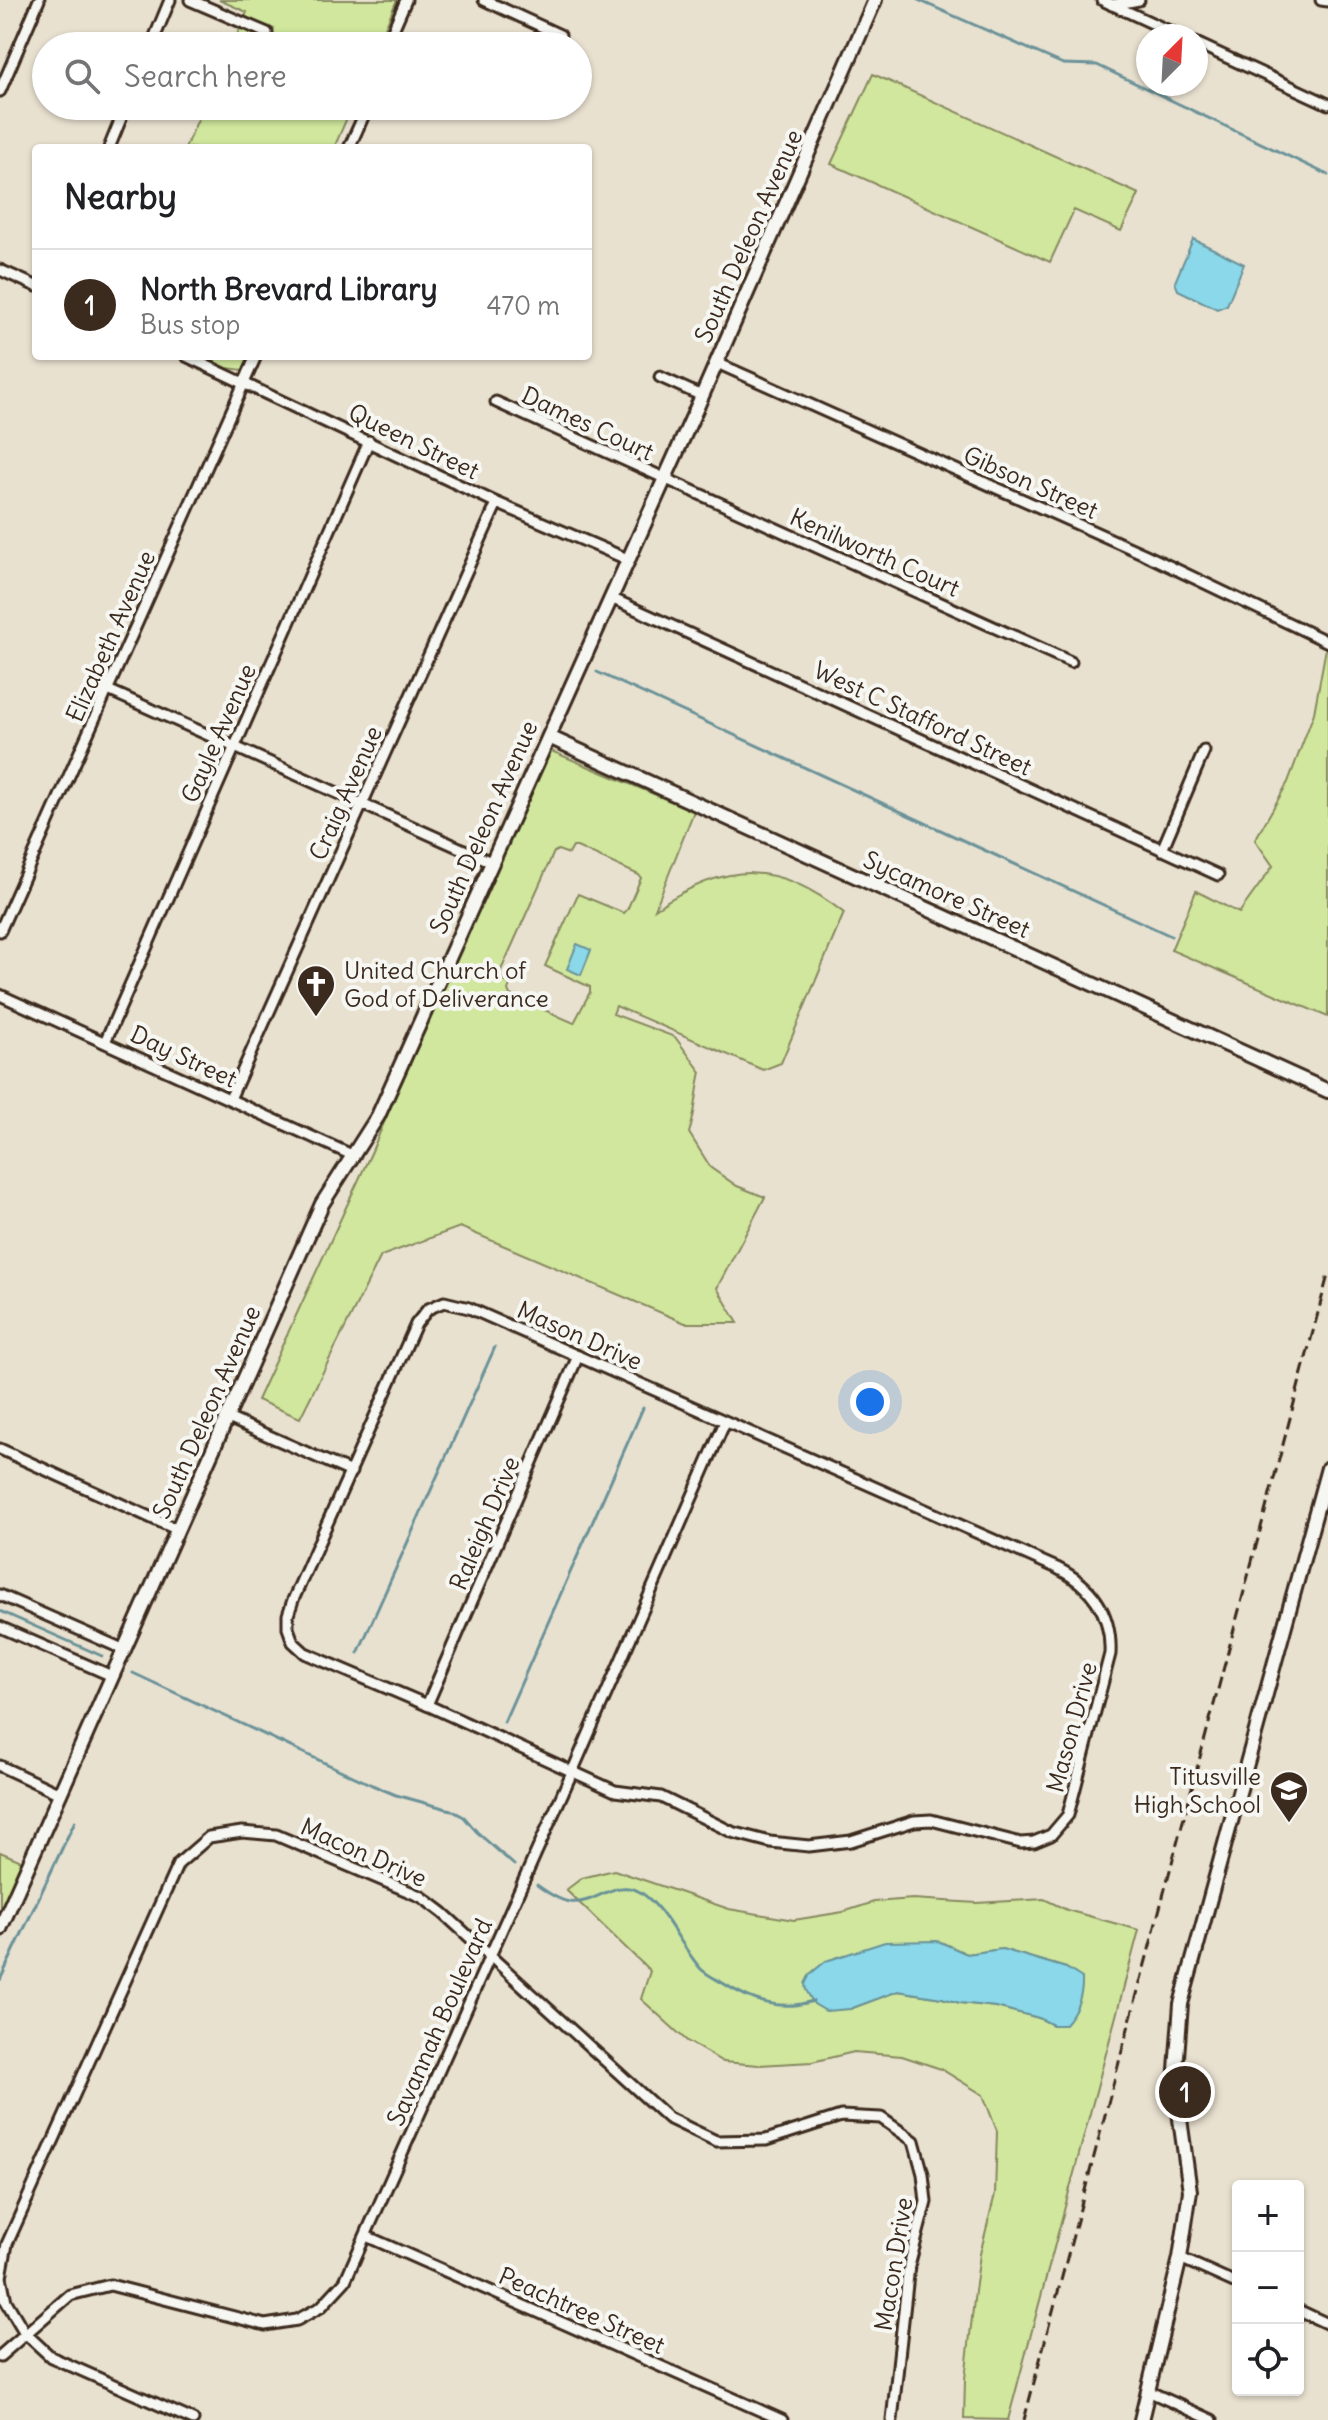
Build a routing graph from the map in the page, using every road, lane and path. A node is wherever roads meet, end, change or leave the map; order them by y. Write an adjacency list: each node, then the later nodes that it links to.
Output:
1 (39, 0): 18 (street)
2 (170, 0): 13 (street)
3 (190, 0): 14 (street)
4 (406, 0): 15 (street)
5 (484, 0): 16 (street)
6 (875, 0): 28 (street, South Deleon Avenue)
7 (1102, 0): 11 (street)
8 (1139, 0): 11 (street)
9 (1321, 0): 10 (street)
10 (1328, 1)
11 (1112, 5): 12 (street)
12 (1154, 24)
13 (157, 32)
14 (265, 32)
15 (392, 32)
16 (553, 32)
17 (1208, 49): 19 (street)
18 (0, 91)
19 (1328, 104)
20 (120, 120): 22 (street)
21 (362, 120): 23 (street)
22 (111, 144)
23 (351, 144)
24 (0, 270): 25 (street)
25 (32, 284)
26 (195, 360): 30 (street, Queen Street)
27 (254, 360): 30 (street, Elizabeth Avenue)
28 (717, 363): 31 (street, South Deleon Avenue); 38 (street, Gibson Street)
29 (660, 377): 31 (street)
30 (244, 383): 33 (street, Queen Street); 40 (street, Elizabeth Avenue)
31 (702, 396): 34 (street, South Deleon Avenue)
32 (496, 402): 34 (street, Dames Court)
33 (369, 441): 35 (street, Queen Street); 42 (street, Gayle Avenue)
34 (663, 479): 36 (street, South Deleon Avenue); 39 (street, Kenilworth Court)
35 (497, 503): 36 (street, Queen Street); 44 (street, Craig Avenue)
36 (627, 559): 37 (street, South Deleon Avenue)
37 (611, 598): 41 (street, South Deleon Avenue); 45 (street, West C Stafford Street)
38 (1328, 642)
39 (1071, 662)
40 (108, 690): 42 (street); 48 (street, Elizabeth Avenue)
41 (549, 737): 46 (street, South Deleon Avenue); 51 (street, Sycamore Street)
42 (234, 746): 44 (street); 50 (street, Gayle Avenue)
43 (1204, 751): 45 (street)
44 (363, 804): 46 (street); 52 (street, Craig Avenue)
45 (1162, 850): 47 (street, West C Stafford Street)
46 (491, 862): 53 (street, South Deleon Avenue)
47 (1218, 875)
48 (0, 931)
49 (0, 995): 50 (street, Day Street)
50 (105, 1042): 52 (street, Day Street)
51 (1328, 1091)
52 (230, 1099): 53 (street, Day Street)
53 (352, 1155): 55 (street, South Deleon Avenue)
54 (578, 1356): 56 (street, Mason Drive); 59 (street, Mason Drive); 65 (street, Raleigh Drive)
55 (228, 1418): 59 (street); 60 (street, South Deleon Avenue)
56 (725, 1422): 67 (street, Savannah Boulevard); 67 (street, Mason Drive)
57 (0, 1449): 60 (street)
58 (1328, 1468): 72 (street)
59 (351, 1472): 65 (street, Mason Drive)
60 (178, 1530): 63 (street, South Deleon Avenue)
61 (0, 1595): 63 (street)
62 (0, 1627): 64 (street)
63 (125, 1650): 64 (street, South Deleon Avenue)
64 (112, 1676): 68 (street, South Deleon Avenue)
65 (427, 1705): 67 (street, Mason Drive)
66 (0, 1766): 68 (street)
67 (573, 1770): 70 (street, Savannah Boulevard)
68 (60, 1794): 69 (street, South Deleon Avenue)
69 (0, 1929)
70 (489, 1957): 71 (street, Savannah Boulevard); 76 (street, Macon Drive); 81 (street, Macon Drive)
71 (366, 2236): 76 (street, Savannah Boulevard); 80 (street, Peachtree Street)
72 (1180, 2258): 73 (street); 78 (street)
73 (1232, 2281)
74 (1304, 2313): 75 (street)
75 (1328, 2324)
76 (25, 2333): 77 (street, Savannah Boulevard); 79 (street, Macon Drive)
77 (0, 2356)
78 (1148, 2391): 82 (street); 83 (street)
79 (193, 2420)
80 (782, 2420)
81 (892, 2420)
82 (1141, 2420)
83 (1212, 2420)

